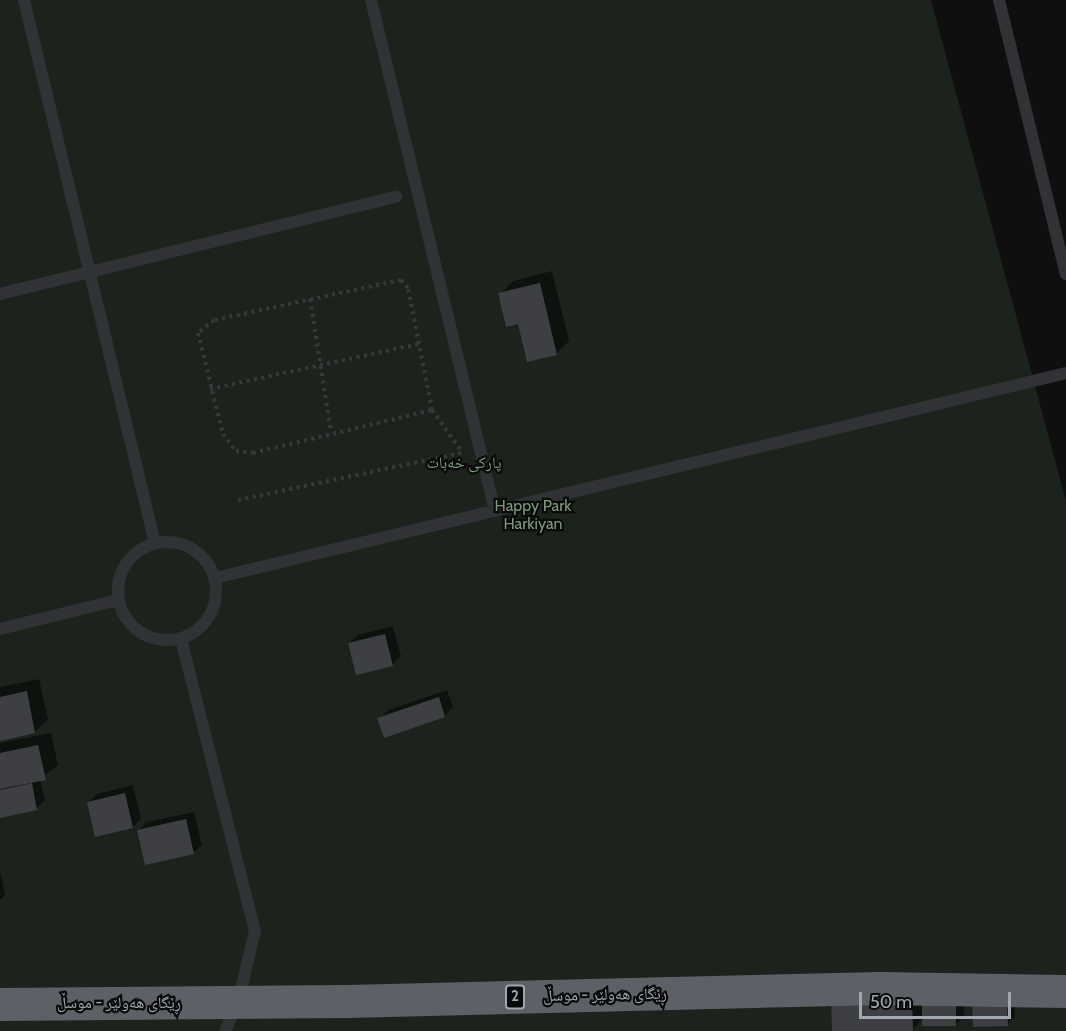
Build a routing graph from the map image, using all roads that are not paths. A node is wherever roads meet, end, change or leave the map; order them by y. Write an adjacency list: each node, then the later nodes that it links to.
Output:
1 (24, 0): 5 (lane)
2 (371, 0): 9 (lane)
3 (999, 0): 6 (lane)
4 (396, 197): 5 (lane)
5 (90, 273): 7 (lane); 10 (lane)
6 (1066, 274)
7 (0, 294)
8 (1066, 373): 9 (lane)
9 (495, 511): 11 (lane)
10 (155, 543): 11 (lane); 12 (lane)
11 (215, 578): 14 (lane)
12 (118, 600): 13 (lane); 14 (lane)
13 (0, 629)
14 (181, 639): 17 (lane)
15 (1066, 991): 17 (highway, ڕێگای هەولێر - موسڵ / 2)
16 (0, 1004): 17 (highway, ڕێگای هەولێر - موسڵ / 2)
17 (231, 1016)

